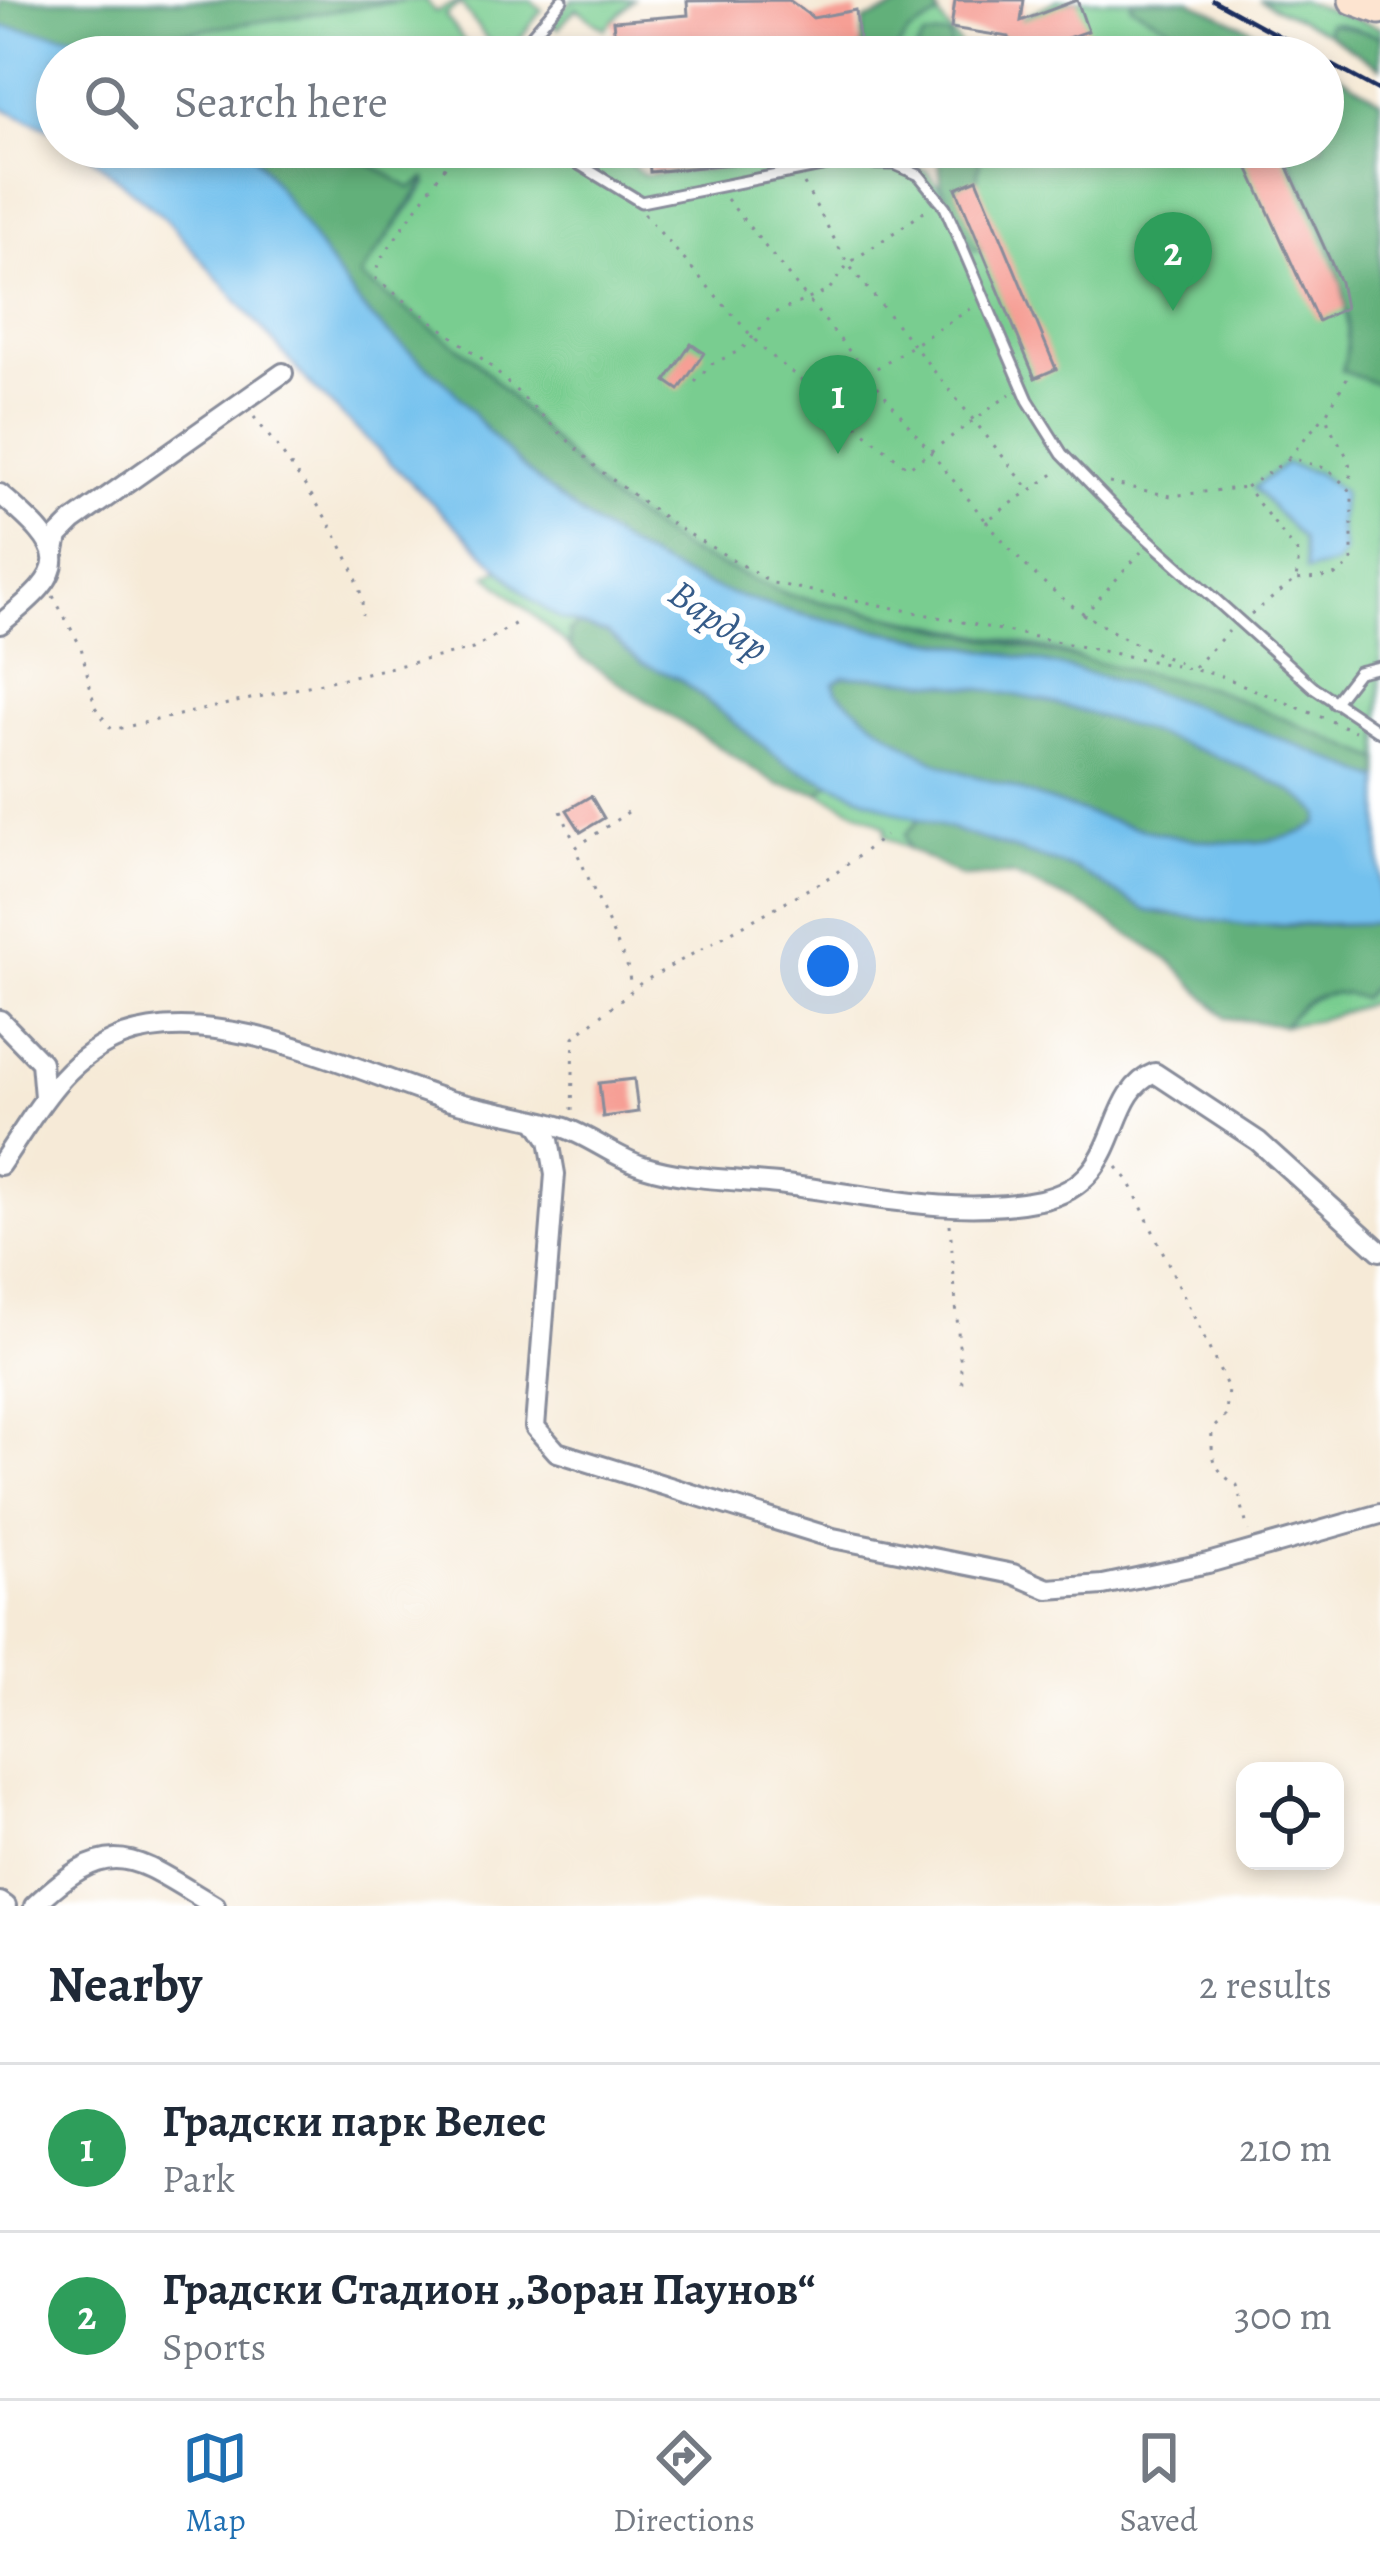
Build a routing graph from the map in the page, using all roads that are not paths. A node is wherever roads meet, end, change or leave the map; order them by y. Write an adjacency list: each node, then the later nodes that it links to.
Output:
1 (562, 0): 4 (lane)
2 (1353, 0): 3 (main road)
3 (1380, 10)
4 (531, 36)
5 (583, 168): 6 (lane)
6 (791, 168)
7 (903, 168): 13 (lane)
8 (283, 374): 10 (street)
9 (0, 494): 10 (street)
10 (55, 551): 11 (street)
11 (0, 623)
12 (1380, 667): 13 (lane)
13 (1334, 703): 14 (lane)
14 (1380, 732)
15 (0, 1020): 16 (street)
16 (44, 1097): 17 (street); 18 (street)
17 (537, 1122): 19 (street); 20 (street)
18 (0, 1165)
19 (1380, 1251)
20 (1380, 1514)
21 (34, 1906): 22 (street)
22 (215, 1906)

